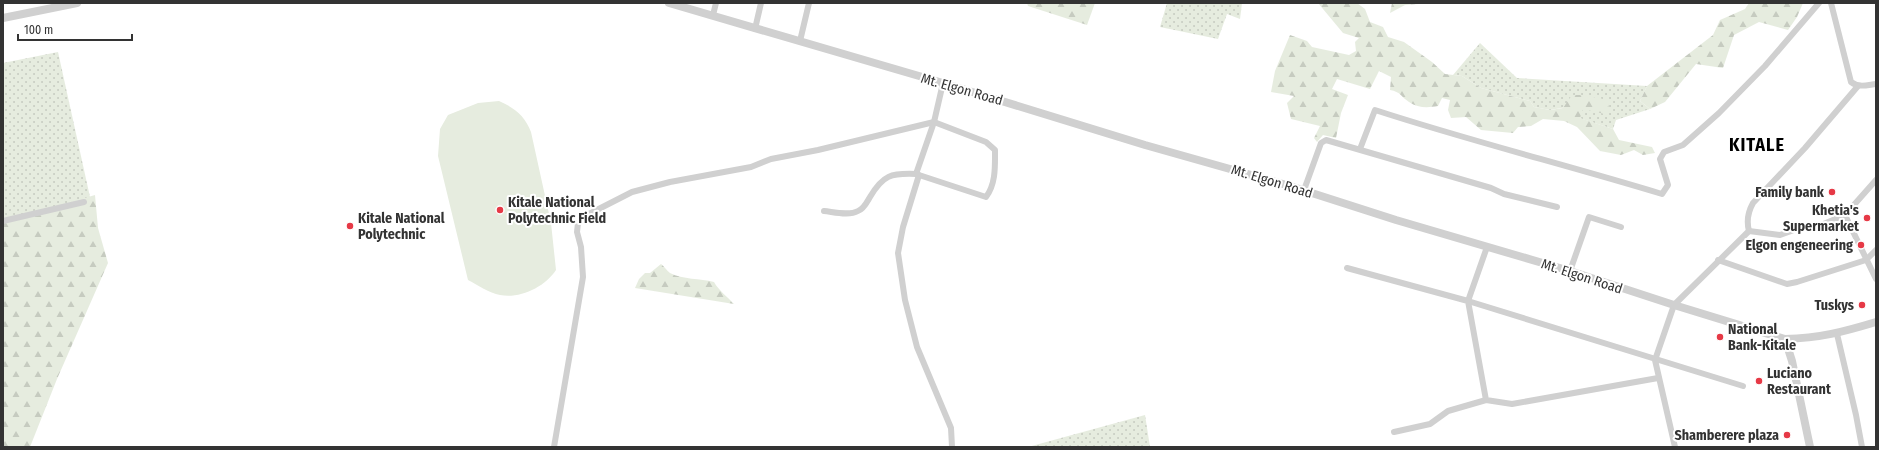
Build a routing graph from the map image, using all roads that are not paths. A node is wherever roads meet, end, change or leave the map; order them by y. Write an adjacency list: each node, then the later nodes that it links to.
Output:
1 (77, 3): 10 (street)
2 (669, 3): 8 (street, Mt. Elgon Road)
3 (716, 3): 9 (street)
4 (761, 3): 11 (street)
5 (809, 3): 12 (street)
6 (1819, 3): 17 (street)
7 (1832, 3): 15 (street)
8 (688, 5): 9 (street, Mt. Elgon Road)
9 (713, 15): 11 (street, Mt. Elgon Road)
10 (3, 18)
11 (755, 29): 12 (street, Mt. Elgon Road)
12 (800, 41): 13 (street, Mt. Elgon Road)
13 (943, 83): 16 (street); 20 (street, Mt. Elgon Road)
14 (1876, 84): 15 (street)
15 (1858, 86): 27 (street)
16 (934, 122): 18 (street); 18 (street); 45 (street)
17 (1360, 149): 20 (street); 22 (street)
18 (917, 174): 23 (street); 46 (street)
19 (1876, 180): 24 (street)
20 (1304, 190): 28 (street, Mt. Elgon Road)
21 (84, 202): 25 (street)
22 (1557, 207)
23 (824, 211)
24 (1844, 215): 27 (street); 31 (street)
25 (3, 221)
26 (1621, 227): 33 (street)
27 (1749, 231): 30 (street)
28 (1487, 247): 33 (street, Mt. Elgon Road); 35 (street)
29 (1876, 250): 31 (street)
30 (1718, 260): 31 (street); 36 (street)
31 (1866, 260): 34 (street)
32 (1347, 268): 35 (street)
33 (1570, 271): 36 (street, Mt. Elgon Road)
34 (1876, 280)
35 (1468, 301): 40 (street); 43 (street)
36 (1674, 305): 39 (street, Mt. Elgon Road); 40 (street)
37 (1876, 322): 38 (street, Mt. Elgon Road)
38 (1837, 334): 39 (street, Mt. Elgon Road); 49 (street)
39 (1785, 339): 48 (street)
40 (1655, 360): 41 (street); 42 (street)
41 (1658, 378): 43 (street); 47 (street)
42 (1743, 386)
43 (1486, 400): 44 (street)
44 (1394, 432)
45 (554, 447)
46 (952, 447)
47 (1675, 447)
48 (1810, 447)
49 (1862, 447)

